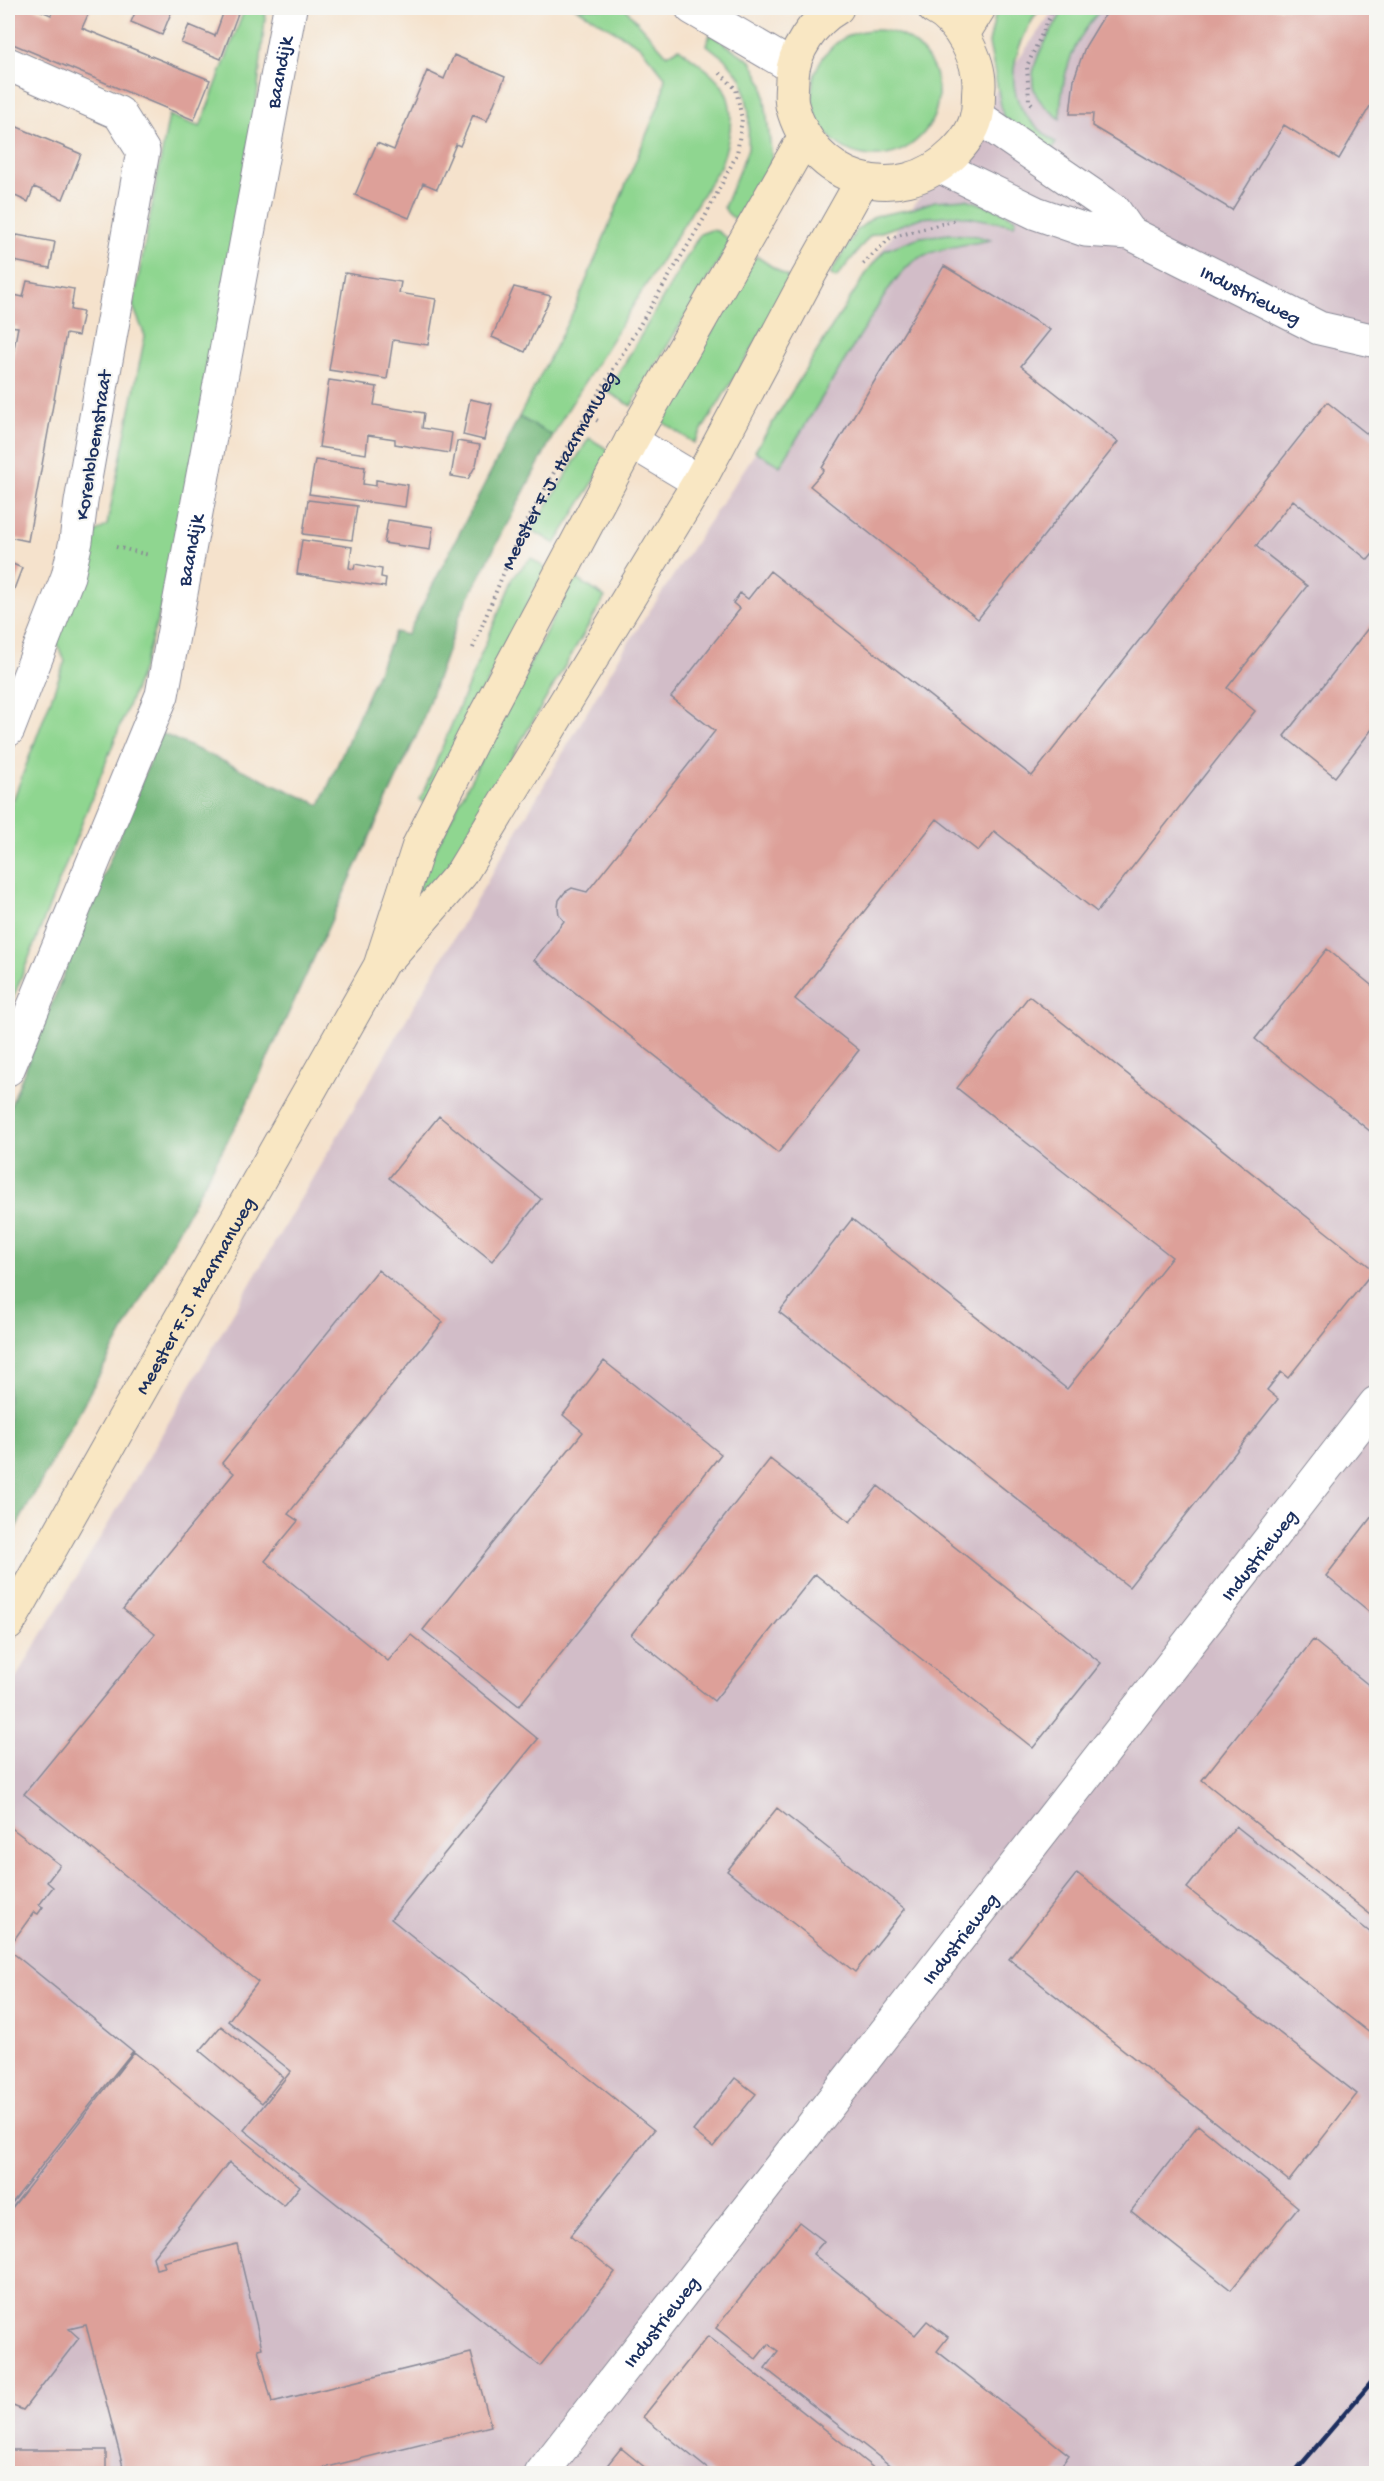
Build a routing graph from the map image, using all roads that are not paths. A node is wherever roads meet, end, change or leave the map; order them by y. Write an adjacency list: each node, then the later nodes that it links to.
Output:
1 (290, 8): 18 (street, Baandijk)
2 (692, 8): 7 (street)
3 (833, 8): 7 (main road)
4 (934, 8): 5 (main road)
5 (971, 21): 8 (main road)
6 (8, 64): 16 (street, Korenbloemstraat)
7 (793, 67): 9 (main road)
8 (977, 116): 10 (main road); 12 (street, Industrieweg)
9 (804, 138): 11 (main road); 14 (main road, Meester F.J. Haarmanweg)
10 (940, 167): 11 (main road); 12 (street, Industrieweg)
11 (862, 181): 15 (main road, Meester F.J. Haarmanweg)
12 (1130, 233): 13 (street, Industrieweg)
13 (1377, 342)
14 (632, 441): 15 (street); 17 (main road, Meester F.J. Haarmanweg)
15 (699, 482): 17 (main road, Meester F.J. Haarmanweg)
16 (8, 730)
17 (380, 966): 20 (main road, Meester F.J. Haarmanweg)
18 (8, 1069)
19 (1377, 1403): 21 (street, Industrieweg)
20 (8, 1624)
21 (541, 2474)

